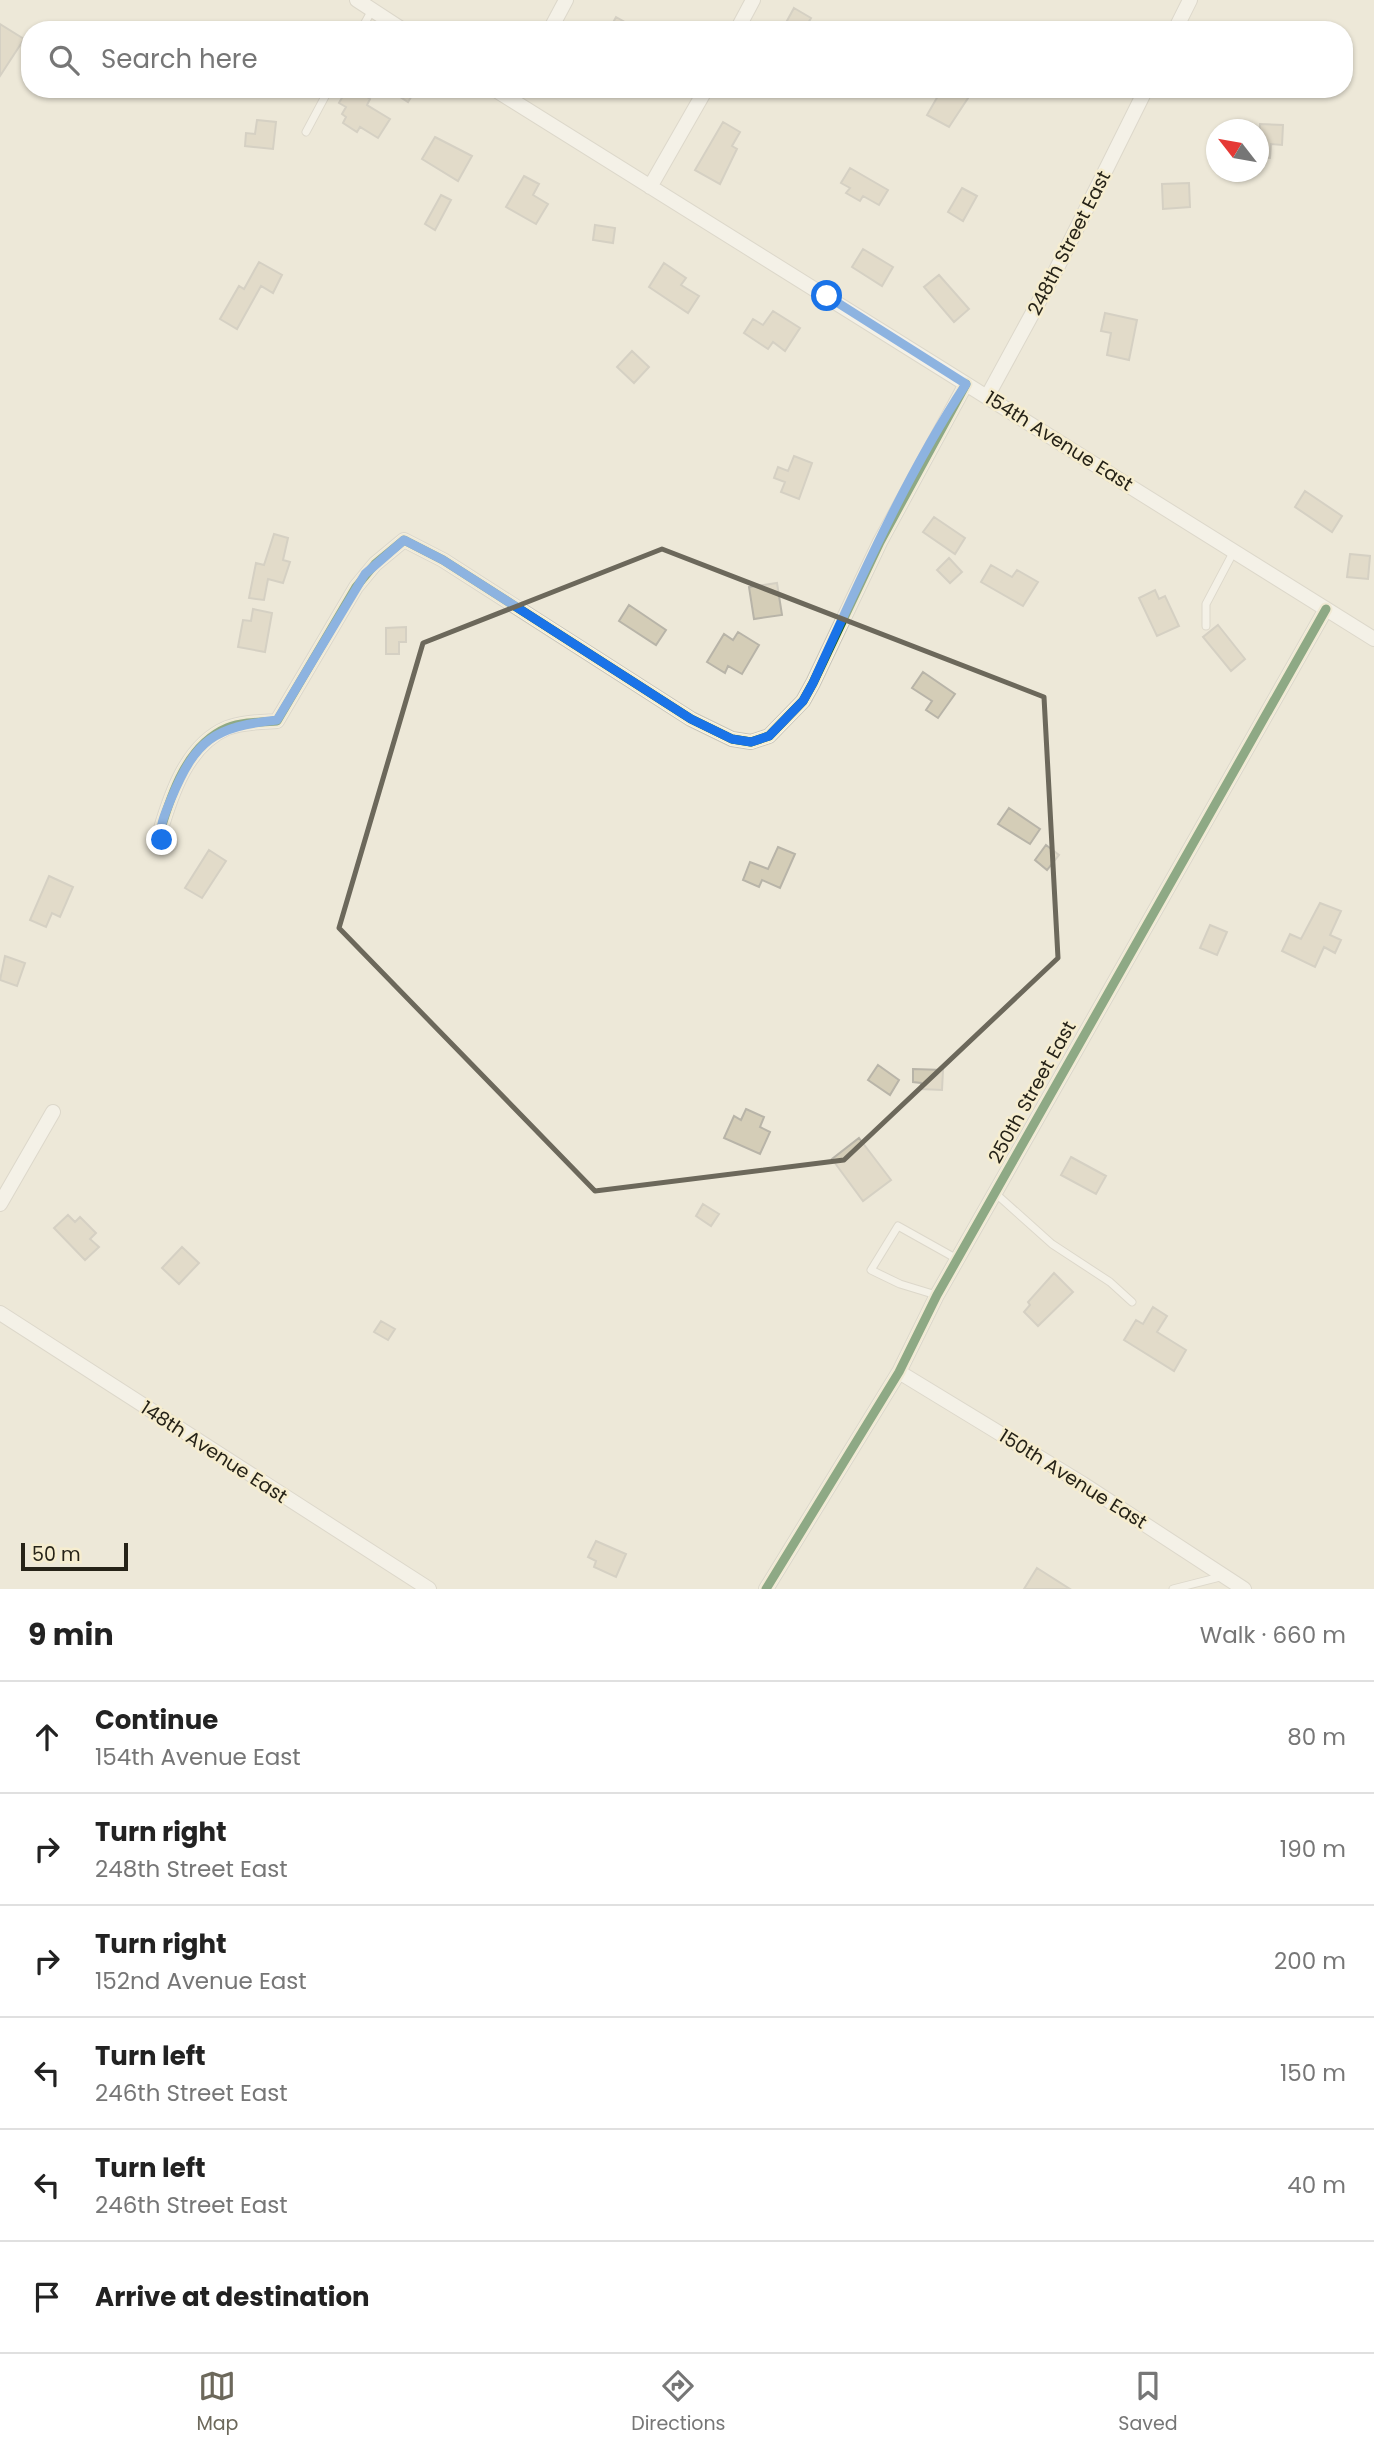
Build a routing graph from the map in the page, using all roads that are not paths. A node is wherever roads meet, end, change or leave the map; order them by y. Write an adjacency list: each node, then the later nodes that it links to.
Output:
1 (566, 0): 6 (street)
2 (753, 0): 7 (street)
3 (1190, 0): 8 (street)
4 (367, 4): 5 (street)
5 (391, 21)
6 (555, 21)
7 (742, 21)
8 (1180, 21)
9 (324, 98): 13 (lane)
10 (519, 98): 14 (street, 154th Avenue East)
11 (701, 98): 14 (street)
12 (1142, 98): 16 (street, 248th Street East)
13 (306, 132)
14 (650, 187): 15 (street, 154th Avenue East)
15 (966, 384): 16 (street, 154th Avenue East); 21 (street)
16 (988, 395): 17 (street, 154th Avenue East)
17 (1234, 551): 18 (street, 154th Avenue East); 19 (lane)
18 (1326, 610): 20 (street, 154th Avenue East); 23 (street, 250th Street East)
19 (1206, 626)
20 (1374, 639)
21 (170, 844)
22 (53, 1112): 24 (street)
23 (995, 1193): 25 (street, 250th Street East); 27 (lane)
24 (0, 1204)
25 (957, 1259): 26 (street, 250th Street East); 26 (lane)
26 (937, 1295): 29 (street, 250th Street East)
27 (1132, 1302)
28 (0, 1313): 31 (street, 148th Avenue East)
29 (899, 1372): 30 (street, 150th Avenue East); 32 (street, 250th Street East)
30 (1224, 1576): 33 (lane); 34 (street, 150th Avenue East)
31 (429, 1589)
32 (766, 1589)
33 (1173, 1589)
34 (1244, 1589)

